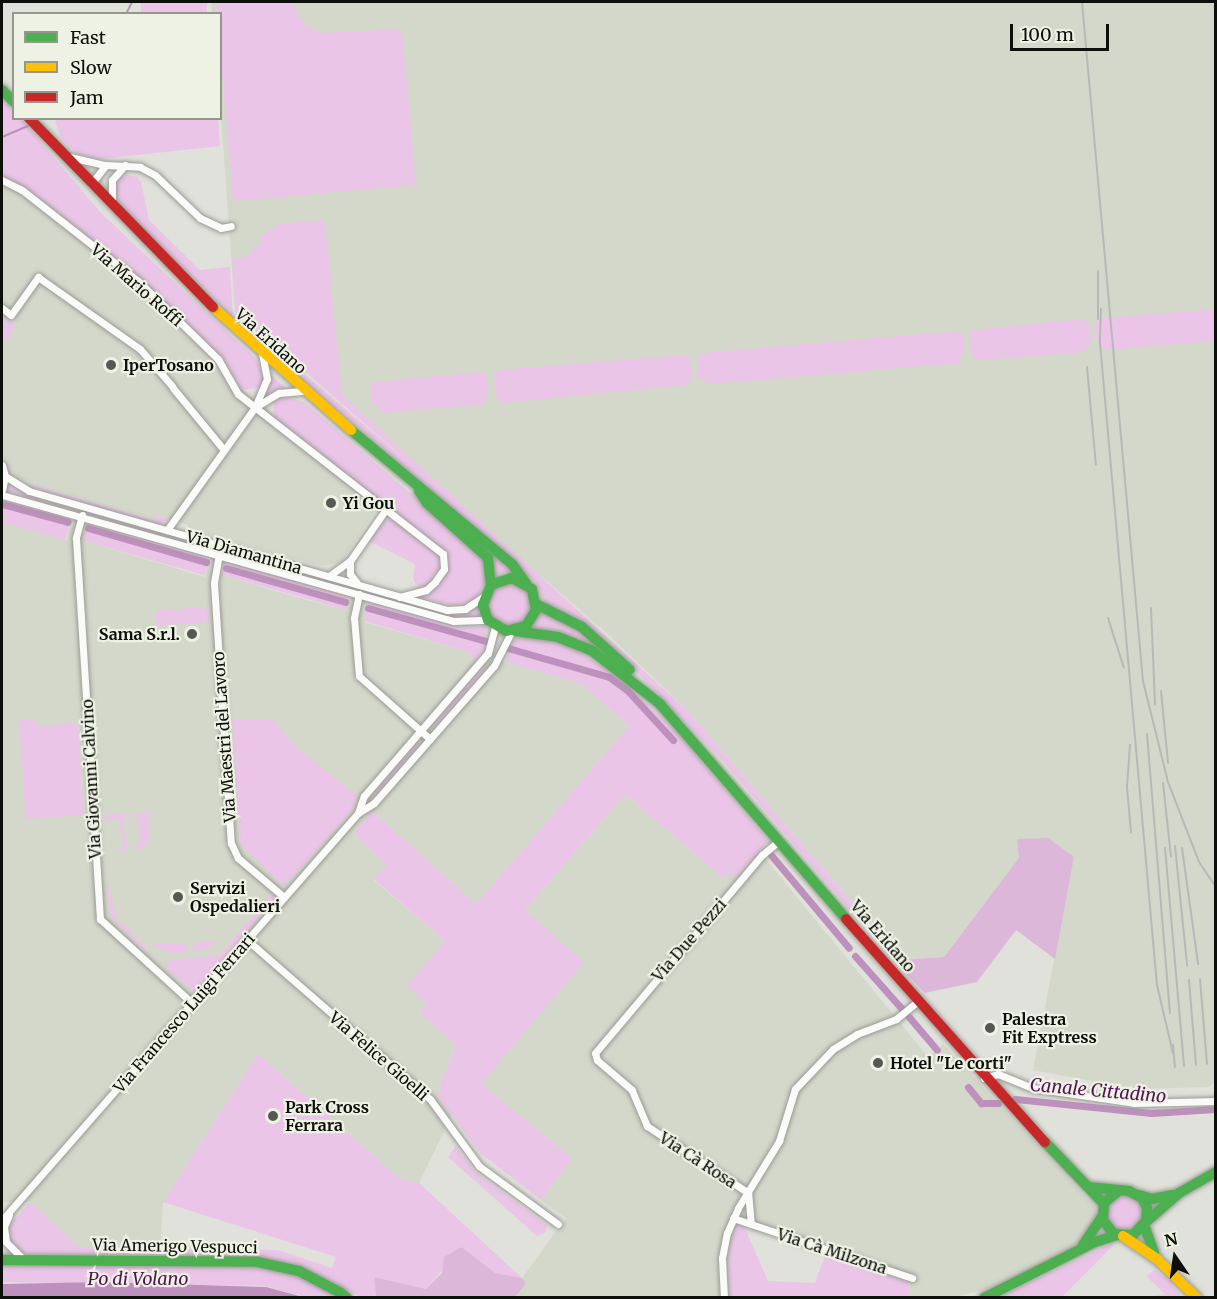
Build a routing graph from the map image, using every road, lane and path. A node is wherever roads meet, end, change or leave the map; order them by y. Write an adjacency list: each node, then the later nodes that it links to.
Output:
1 (31, 120): 2 (main road, Via Eridano)
2 (61, 152): 3 (street, Via Eridano); 7 (main road, Via Eridano)
3 (106, 165): 4 (street, Via Eridano); 7 (street)
4 (125, 165): 5 (street); 9 (street, Via Eridano)
5 (115, 175): 7 (street); 8 (street)
6 (2, 180): 13 (street, Via Mario Roffi)
7 (91, 184): 8 (main road, Via Eridano)
8 (113, 207): 11 (main road, Via Eridano)
9 (231, 226)
10 (2, 308): 14 (street)
11 (262, 354): 12 (main road, Via Eridano); 13 (street)
12 (304, 391): 13 (street); 17 (main road, Via Eridano)
13 (255, 407): 14 (street); 20 (street, Via Mario Roffi)
14 (224, 450): 22 (street)
15 (2, 465): 16 (street)
16 (5, 476): 18 (street); 22 (street, Via Diamantina)
17 (417, 488): 26 (main road, Via Eridano); 28 (main road, Via Eridano)
18 (2, 490)
19 (2, 495): 21 (street, Via Diamantina)
20 (386, 509): 24 (street); 31 (street, Via Mario Roffi)
21 (82, 515): 23 (street, Via Diamantina); 44 (street, Via Giovanni Calvino)
22 (167, 530): 25 (street, Via Diamantina)
23 (219, 554): 29 (street, Via Diamantina); 42 (street, Via Maestri del Lavoro)
24 (350, 561): 25 (street); 27 (street)
25 (329, 576): 27 (street, Via Diamantina)
26 (526, 583): 28 (main road); 32 (main road, Via Eridano)
27 (359, 585): 31 (street, Via Diamantina)
28 (491, 585): 30 (main road)
29 (359, 594): 33 (street, Via Diamantina); 38 (street)
30 (484, 596): 31 (street, Via Diamantina); 33 (main road)
31 (400, 597)
32 (537, 604): 34 (main road); 37 (main road, Via Eridano)
33 (491, 623): 34 (main road, Via Eridano); 35 (street, Via Francesco Luigi Ferrari)
34 (514, 631): 36 (street, Via Francesco Luigi Ferrari); 37 (main road, Via Eridano)
35 (484, 658): 36 (street); 38 (street, Via Francesco Luigi Ferrari)
36 (494, 666): 39 (street, Via Francesco Luigi Ferrari)
37 (660, 704): 41 (main road, Via Eridano)
38 (420, 731): 39 (street); 40 (street, Via Francesco Luigi Ferrari)
39 (430, 739): 40 (street, Via Francesco Luigi Ferrari)
40 (358, 813): 42 (street, Via Francesco Luigi Ferrari)
41 (777, 842): 45 (main road, Via Eridano); 46 (street, Via Due Pezzi)
42 (284, 897): 43 (street, Via Francesco Luigi Ferrari)
43 (247, 940): 44 (street, Via Francesco Luigi Ferrari); 61 (street, Via Felice Gioelli)
44 (192, 1003): 56 (street, Via Francesco Luigi Ferrari)
45 (914, 1005): 47 (main road, Via Eridano); 51 (street)
46 (600, 1043): 51 (street, Via Cà Rosa)
47 (984, 1078): 48 (street); 50 (main road, Via Eridano)
48 (1215, 1101)
49 (1215, 1172): 53 (main road)
50 (1085, 1185): 52 (main road); 55 (main road, Via Eridano)
51 (748, 1190): 58 (street); 62 (street)
52 (1117, 1192): 54 (main road); 55 (main road)
53 (1179, 1193): 54 (main road); 60 (main road)
54 (1138, 1195): 60 (main road)
55 (1104, 1204): 57 (main road)
56 (10, 1212): 59 (street, Via Francesco Luigi Ferrari); 63 (street, Via Francesco Luigi Ferrari)
57 (1102, 1217): 64 (main road); 66 (main road)
58 (733, 1218): 62 (street, Via Cà Milzona); 73 (street)
59 (2, 1220)
60 (1145, 1223): 64 (main road); 67 (main road)
61 (558, 1224)
62 (751, 1224): 70 (street, Via Cà Milzona)
63 (4, 1235): 65 (street, Via Francesco Luigi Ferrari); 68 (street)
64 (1120, 1236): 66 (main road); 67 (main road)
65 (2, 1244)
66 (1076, 1251): 74 (main road)
67 (1157, 1258): 72 (main road)
68 (27, 1259): 69 (main road, Via Amerigo Vespucci); 71 (main road, Via Amerigo Vespucci)
69 (2, 1260)
70 (912, 1278)
71 (345, 1296)
72 (1196, 1297)
73 (724, 1298)
74 (984, 1298)

